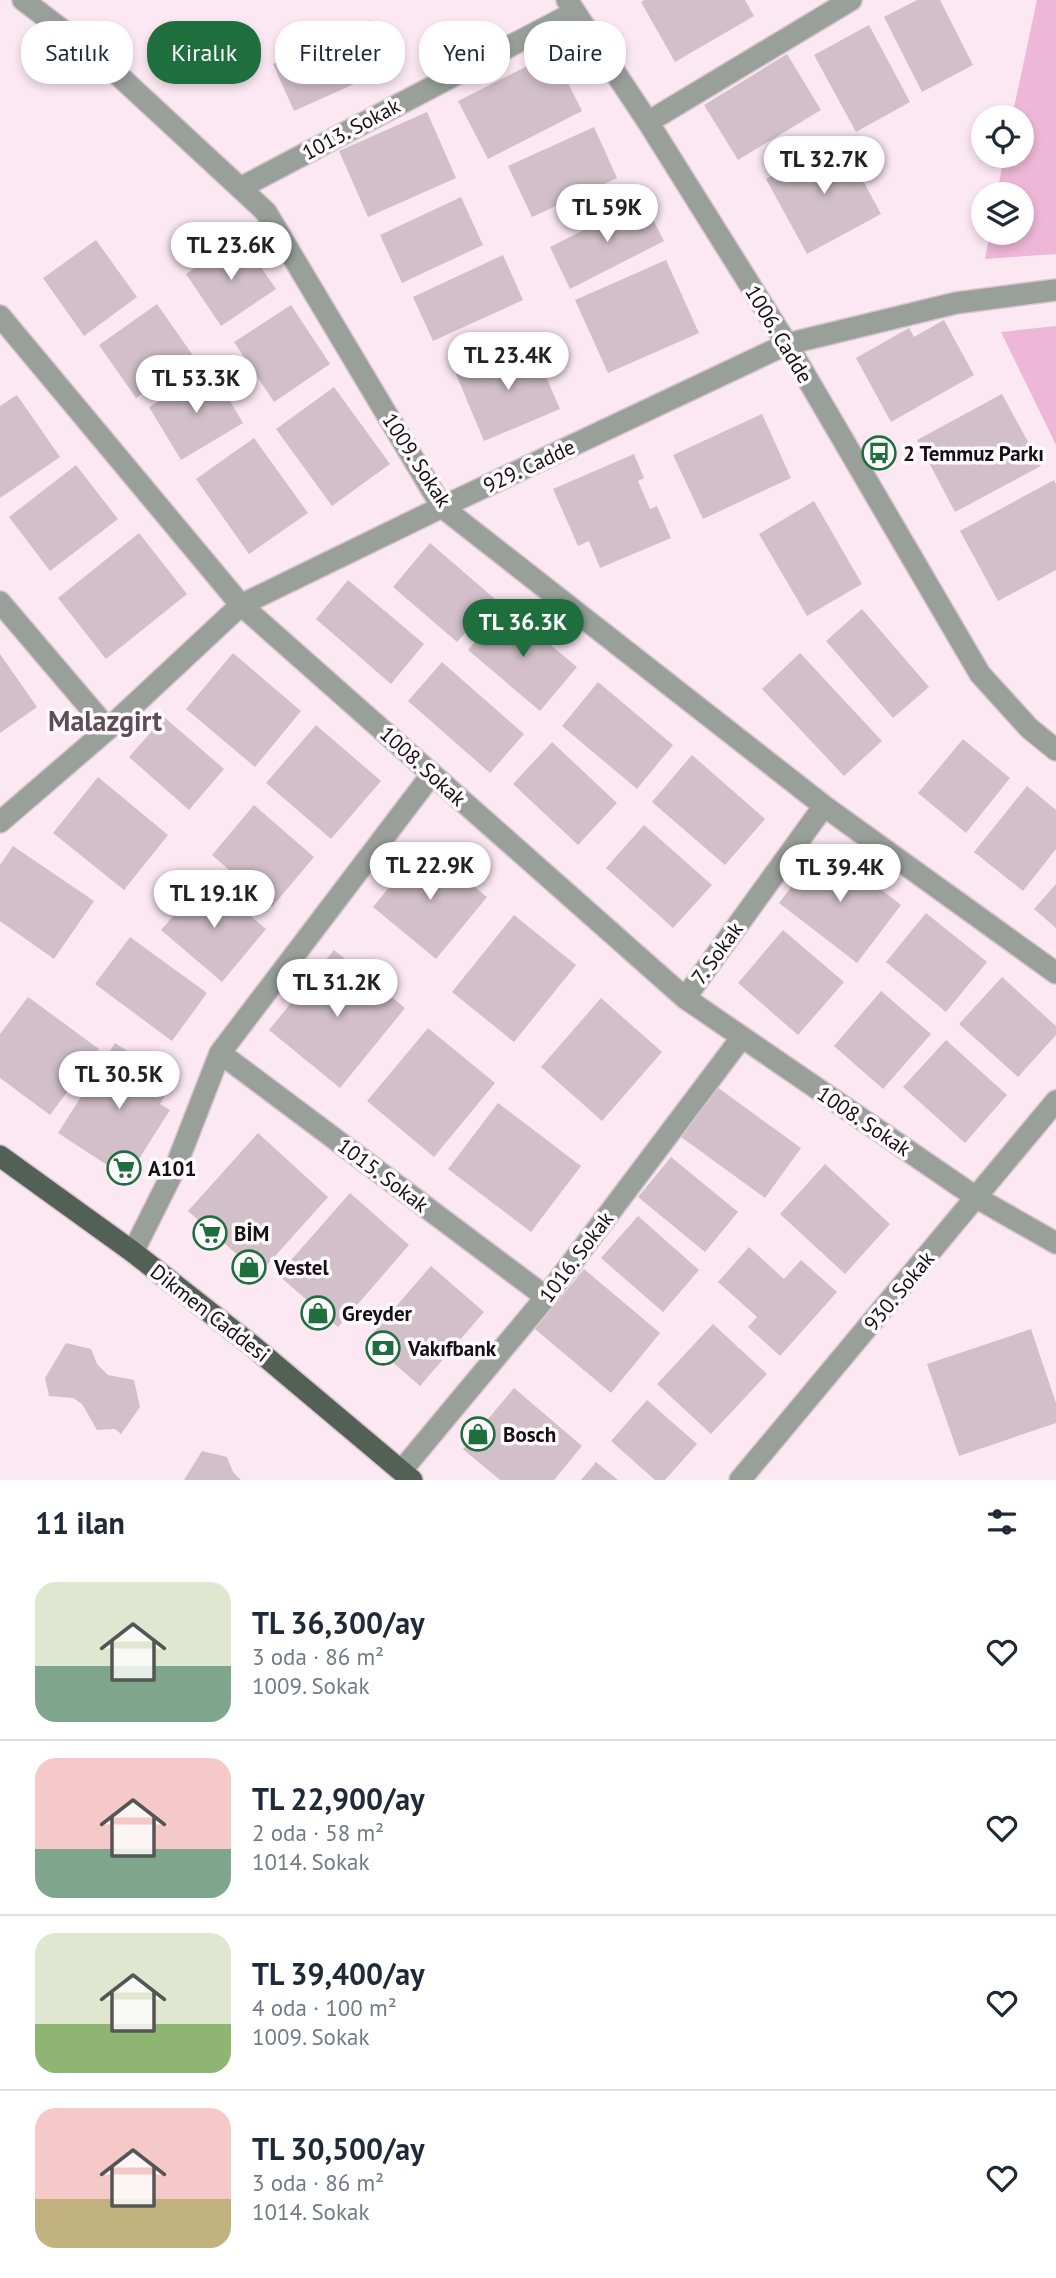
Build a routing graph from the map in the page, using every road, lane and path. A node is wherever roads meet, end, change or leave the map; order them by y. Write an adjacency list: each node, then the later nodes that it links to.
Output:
1 (23, 0): 5 (street, 1009. Sokak)
2 (852, 0): 4 (street)
3 (571, 6): 4 (street, 1006. Cadde); 5 (street, 1013. Sokak)
4 (648, 121): 8 (street, 1006. Cadde)
5 (240, 188): 9 (street, 1009. Sokak)
6 (1056, 290): 8 (street, 929. Cadde)
7 (0, 316): 11 (street, 1008. Sokak)
8 (787, 344): 9 (street, 929. Cadde); 13 (street, 1006. Cadde)
9 (442, 507): 11 (street, 929. Cadde); 15 (street, 1009. Sokak)
10 (0, 602): 12 (street)
11 (241, 605): 12 (street, 929. Cadde); 14 (street, 1008. Sokak)
12 (108, 729): 16 (street, 929. Cadde)
13 (1056, 750)
14 (432, 774): 18 (street, 1008. Sokak); 20 (street)
15 (824, 806): 17 (street, 1009. Sokak); 18 (street, 7. Sokak)
16 (0, 822)
17 (1056, 973)
18 (685, 998): 19 (street, 1008. Sokak)
19 (742, 1037): 23 (street, 1008. Sokak); 26 (street, 1016. Sokak)
20 (220, 1053): 25 (street); 26 (street, 1015. Sokak)
21 (1056, 1101): 23 (street, 930. Sokak)
22 (0, 1156): 25 (main road, Dikmen Caddesi)
23 (977, 1198): 24 (street, 1008. Sokak); 28 (street, 930. Sokak)
24 (1056, 1242)
25 (133, 1252): 27 (main road, Dikmen Caddesi)
26 (546, 1297): 27 (street, 1016. Sokak)
27 (407, 1475)
28 (740, 1480)

